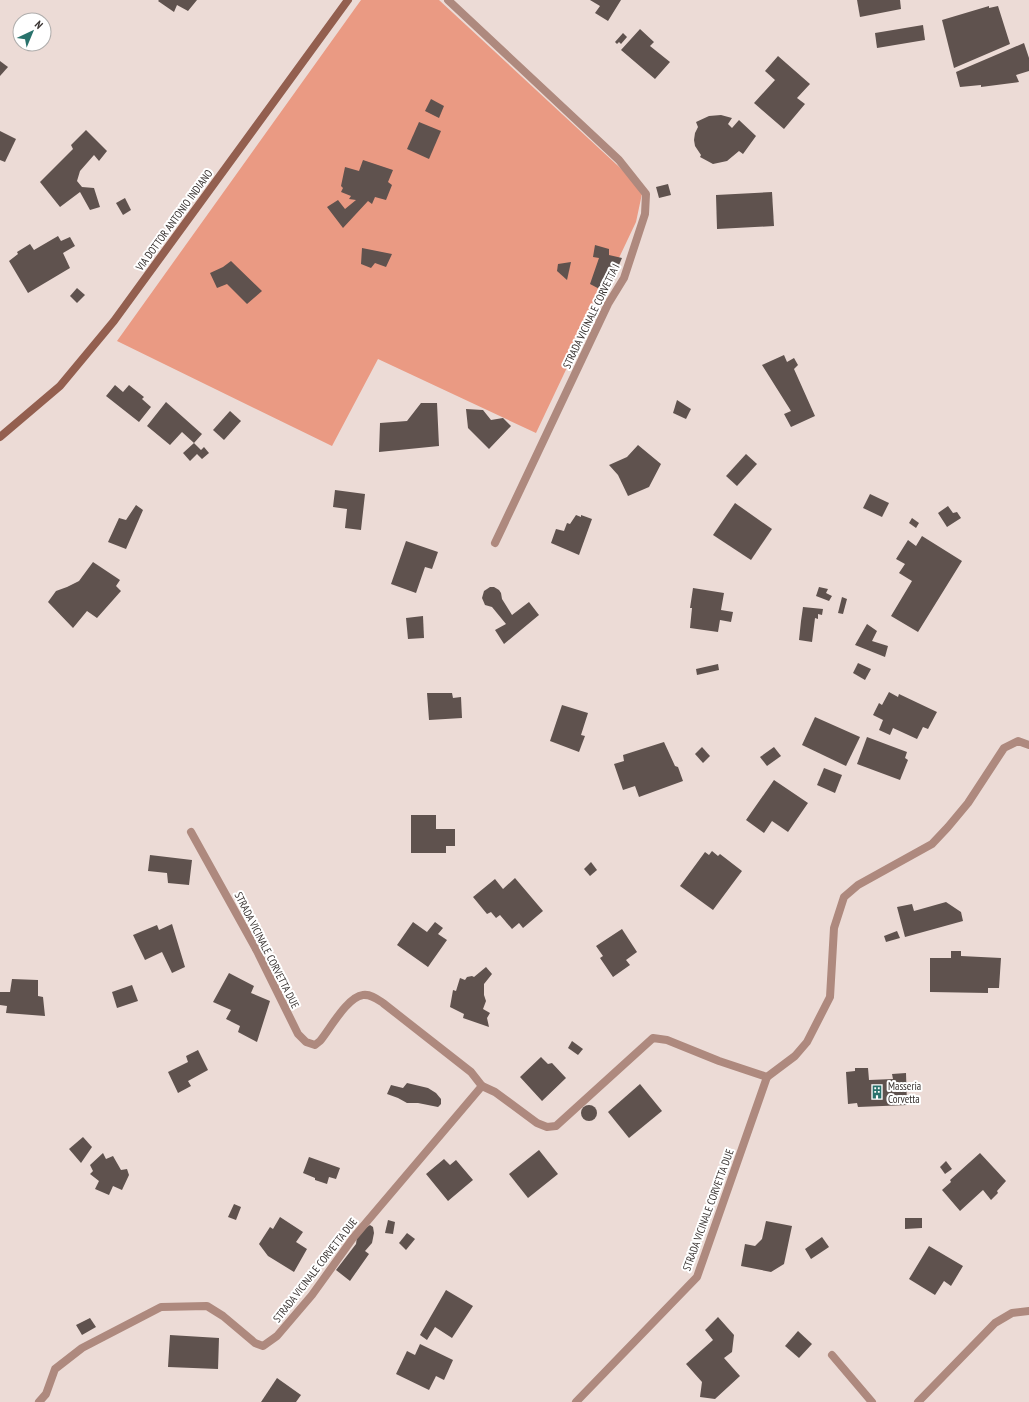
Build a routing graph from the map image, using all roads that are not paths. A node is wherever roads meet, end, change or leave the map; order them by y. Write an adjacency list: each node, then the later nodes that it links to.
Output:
1 (348, 0): 3 (main road, VIA DOTTOR ANTONIO INDIANO)
2 (448, 0): 4 (street, STRADA VICINALE CORVETTA I)
3 (0, 438)
4 (495, 543)
5 (1029, 744): 7 (street)
6 (191, 832): 8 (street, STRADA VICINALE CORVETTA DUE)
7 (766, 1077): 8 (street, STRADA VICINALE CORVETTA DUE); 12 (street, STRADA VICINALE CORVETTA DUE)
8 (482, 1086): 11 (street, STRADA VICINALE CORVETTA DUE)
9 (1029, 1311): 14 (street)
10 (832, 1355): 13 (street)
11 (39, 1402)
12 (576, 1402)
13 (872, 1402)
14 (918, 1402)

